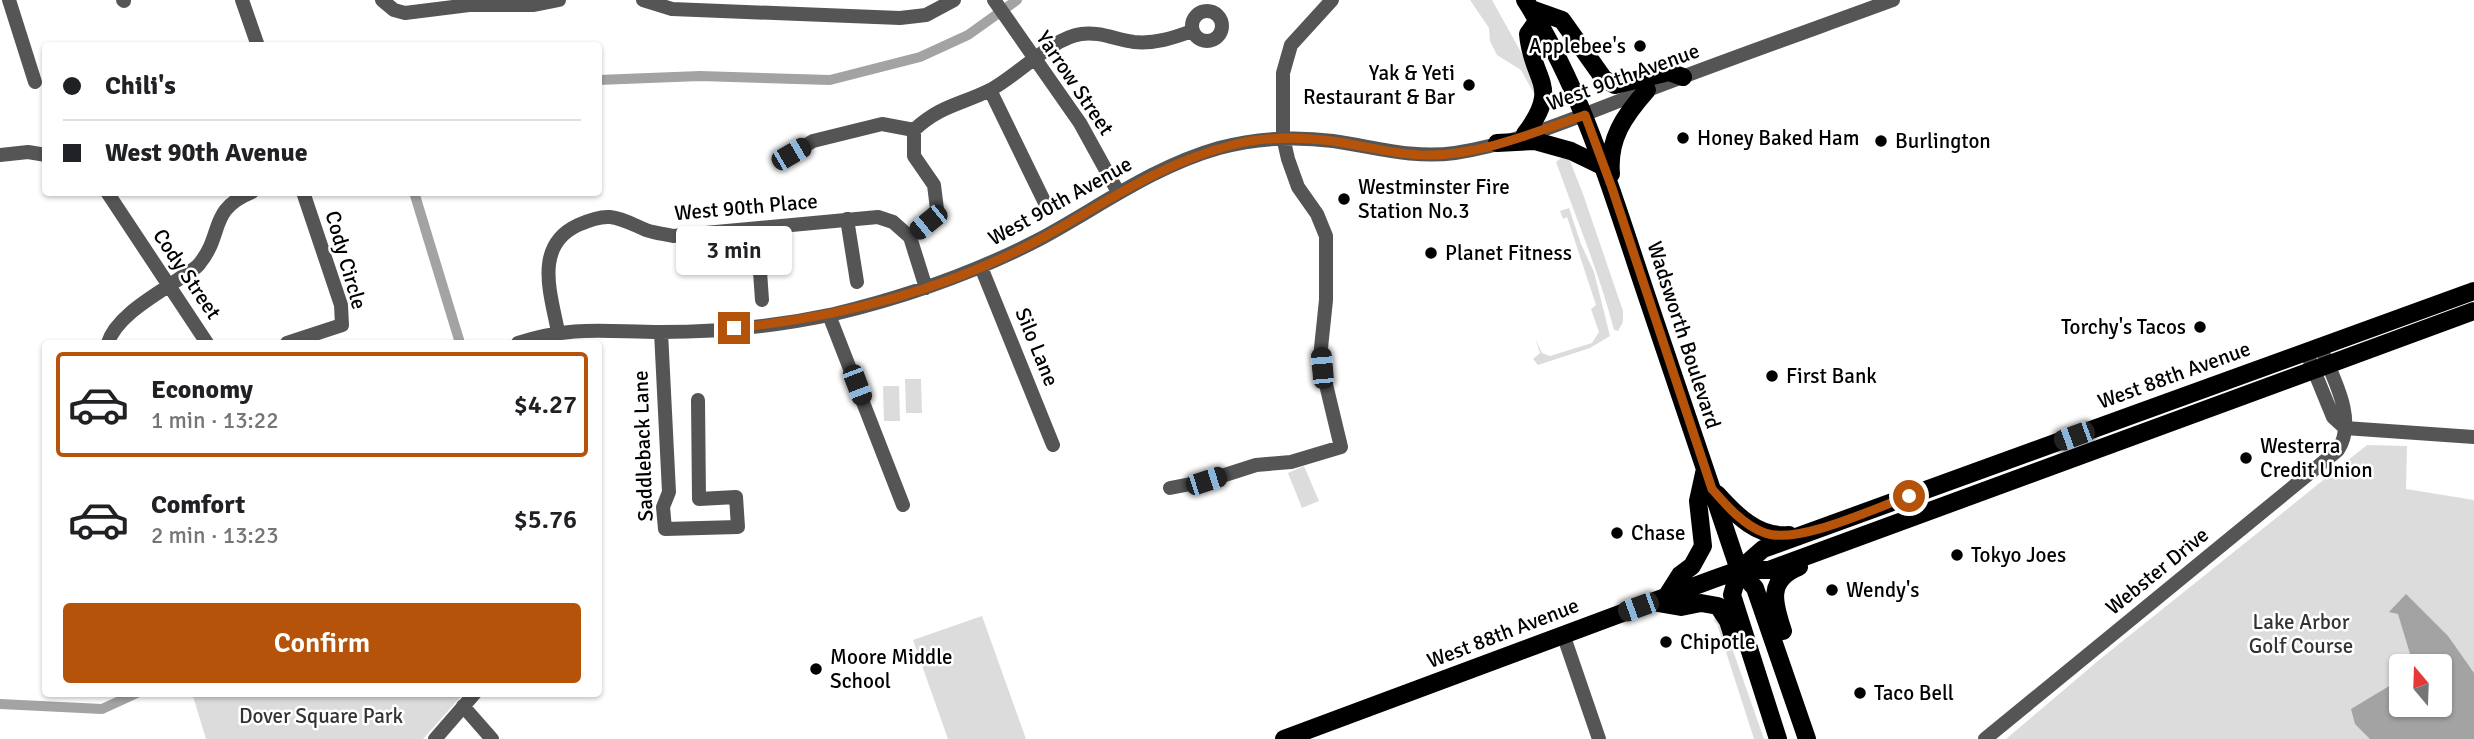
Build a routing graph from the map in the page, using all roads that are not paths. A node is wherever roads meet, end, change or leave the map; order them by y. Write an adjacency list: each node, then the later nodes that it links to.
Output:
1 (9, 0): 15 (street)
2 (242, 0): 12 (street)
3 (382, 0): 4 (street)
4 (559, 0)
5 (643, 0): 6 (street)
6 (954, 0)
7 (994, 0): 13 (street, Yarrow Street)
8 (1332, 0): 21 (street)
9 (1893, 0): 14 (street, West 90th Avenue)
10 (1532, 10): 14 (main road); 18 (main road, Wadsworth Boulevard); 20 (main road)
11 (1192, 32): 13 (street)
12 (257, 42)
13 (1035, 59): 16 (street); 28 (street, Yarrow Street)
14 (1683, 77): 17 (street, West 90th Avenue)
15 (35, 82)
16 (990, 90): 19 (street); 32 (street)
17 (1647, 90): 18 (street, West 90th Avenue); 27 (main road)
18 (1585, 115): 20 (street, West 90th Avenue); 26 (main road, Wadsworth Boulevard)
19 (915, 130): 24 (street); 35 (street)
20 (1525, 135): 22 (street, West 90th Avenue)
21 (1283, 137): 22 (street, West 90th Avenue); 28 (street, West 90th Avenue); 57 (street)
22 (1497, 143): 26 (main road)
23 (42, 154): 25 (street)
24 (791, 154)
25 (0, 155)
26 (1604, 167): 27 (main road, Wadsworth Boulevard)
27 (1612, 188): 56 (main road, Wadsworth Boulevard)
28 (1118, 192): 36 (street, West 90th Avenue)
29 (110, 196): 38 (street, Cody Street)
30 (243, 196): 38 (street)
31 (304, 196): 48 (street, Cody Circle)
32 (1046, 205)
33 (847, 219): 34 (street, West 90th Place); 35 (street, West 90th Place); 37 (street)
34 (757, 229): 41 (street); 44 (street, West 90th Place)
35 (910, 237): 39 (street)
36 (981, 267): 39 (street, West 90th Avenue); 55 (street, Silo Lane)
37 (857, 282)
38 (170, 286): 46 (street); 47 (street, Cody Street)
39 (926, 288): 43 (street, West 90th Avenue)
40 (2474, 291): 50 (main road, West 88th Avenue)
41 (762, 300)
42 (2474, 312): 51 (main road, West 88th Avenue)
43 (829, 315): 45 (street, West 90th Avenue); 59 (street)
44 (558, 332): 45 (street, West 90th Avenue); 49 (street, West 90th Avenue)
45 (661, 332): 52 (street, Saddleback Lane)
46 (109, 340)
47 (205, 340)
48 (296, 340)
49 (529, 340)
50 (2313, 349): 51 (street); 60 (main road, West 88th Avenue)
51 (2321, 368): 53 (street); 61 (main road, West 88th Avenue)
52 (698, 400)
53 (2345, 428): 54 (street); 76 (street, Webster Drive)
54 (2474, 437)
55 (1053, 444)
56 (1705, 469): 58 (main road, Wadsworth Boulevard); 63 (main road)
57 (1170, 488)
58 (1712, 489): 60 (main road); 62 (main road, Wadsworth Boulevard)
59 (903, 505)
60 (1804, 534): 62 (main road, West 88th Avenue)
61 (1822, 550): 62 (main road, West 88th Avenue); 66 (main road)
62 (1739, 570): 63 (main road, West 88th Avenue); 65 (main road, Wadsworth Boulevard); 66 (main road, Wadsworth Boulevard)
63 (1659, 599): 64 (main road, West 88th Avenue); 65 (main road)
64 (1563, 634): 69 (street); 72 (main road, West 88th Avenue)
65 (1752, 659): 74 (main road, Wadsworth Boulevard)
66 (1790, 684): 75 (main road, Wadsworth Boulevard)
67 (471, 697): 68 (street)
68 (463, 706): 70 (street); 71 (street)
69 (1598, 736): 73 (street)
70 (435, 739)
71 (492, 739)
72 (1284, 739)
73 (1581, 739)
74 (1778, 739)
75 (1807, 739)
76 (1985, 739)

